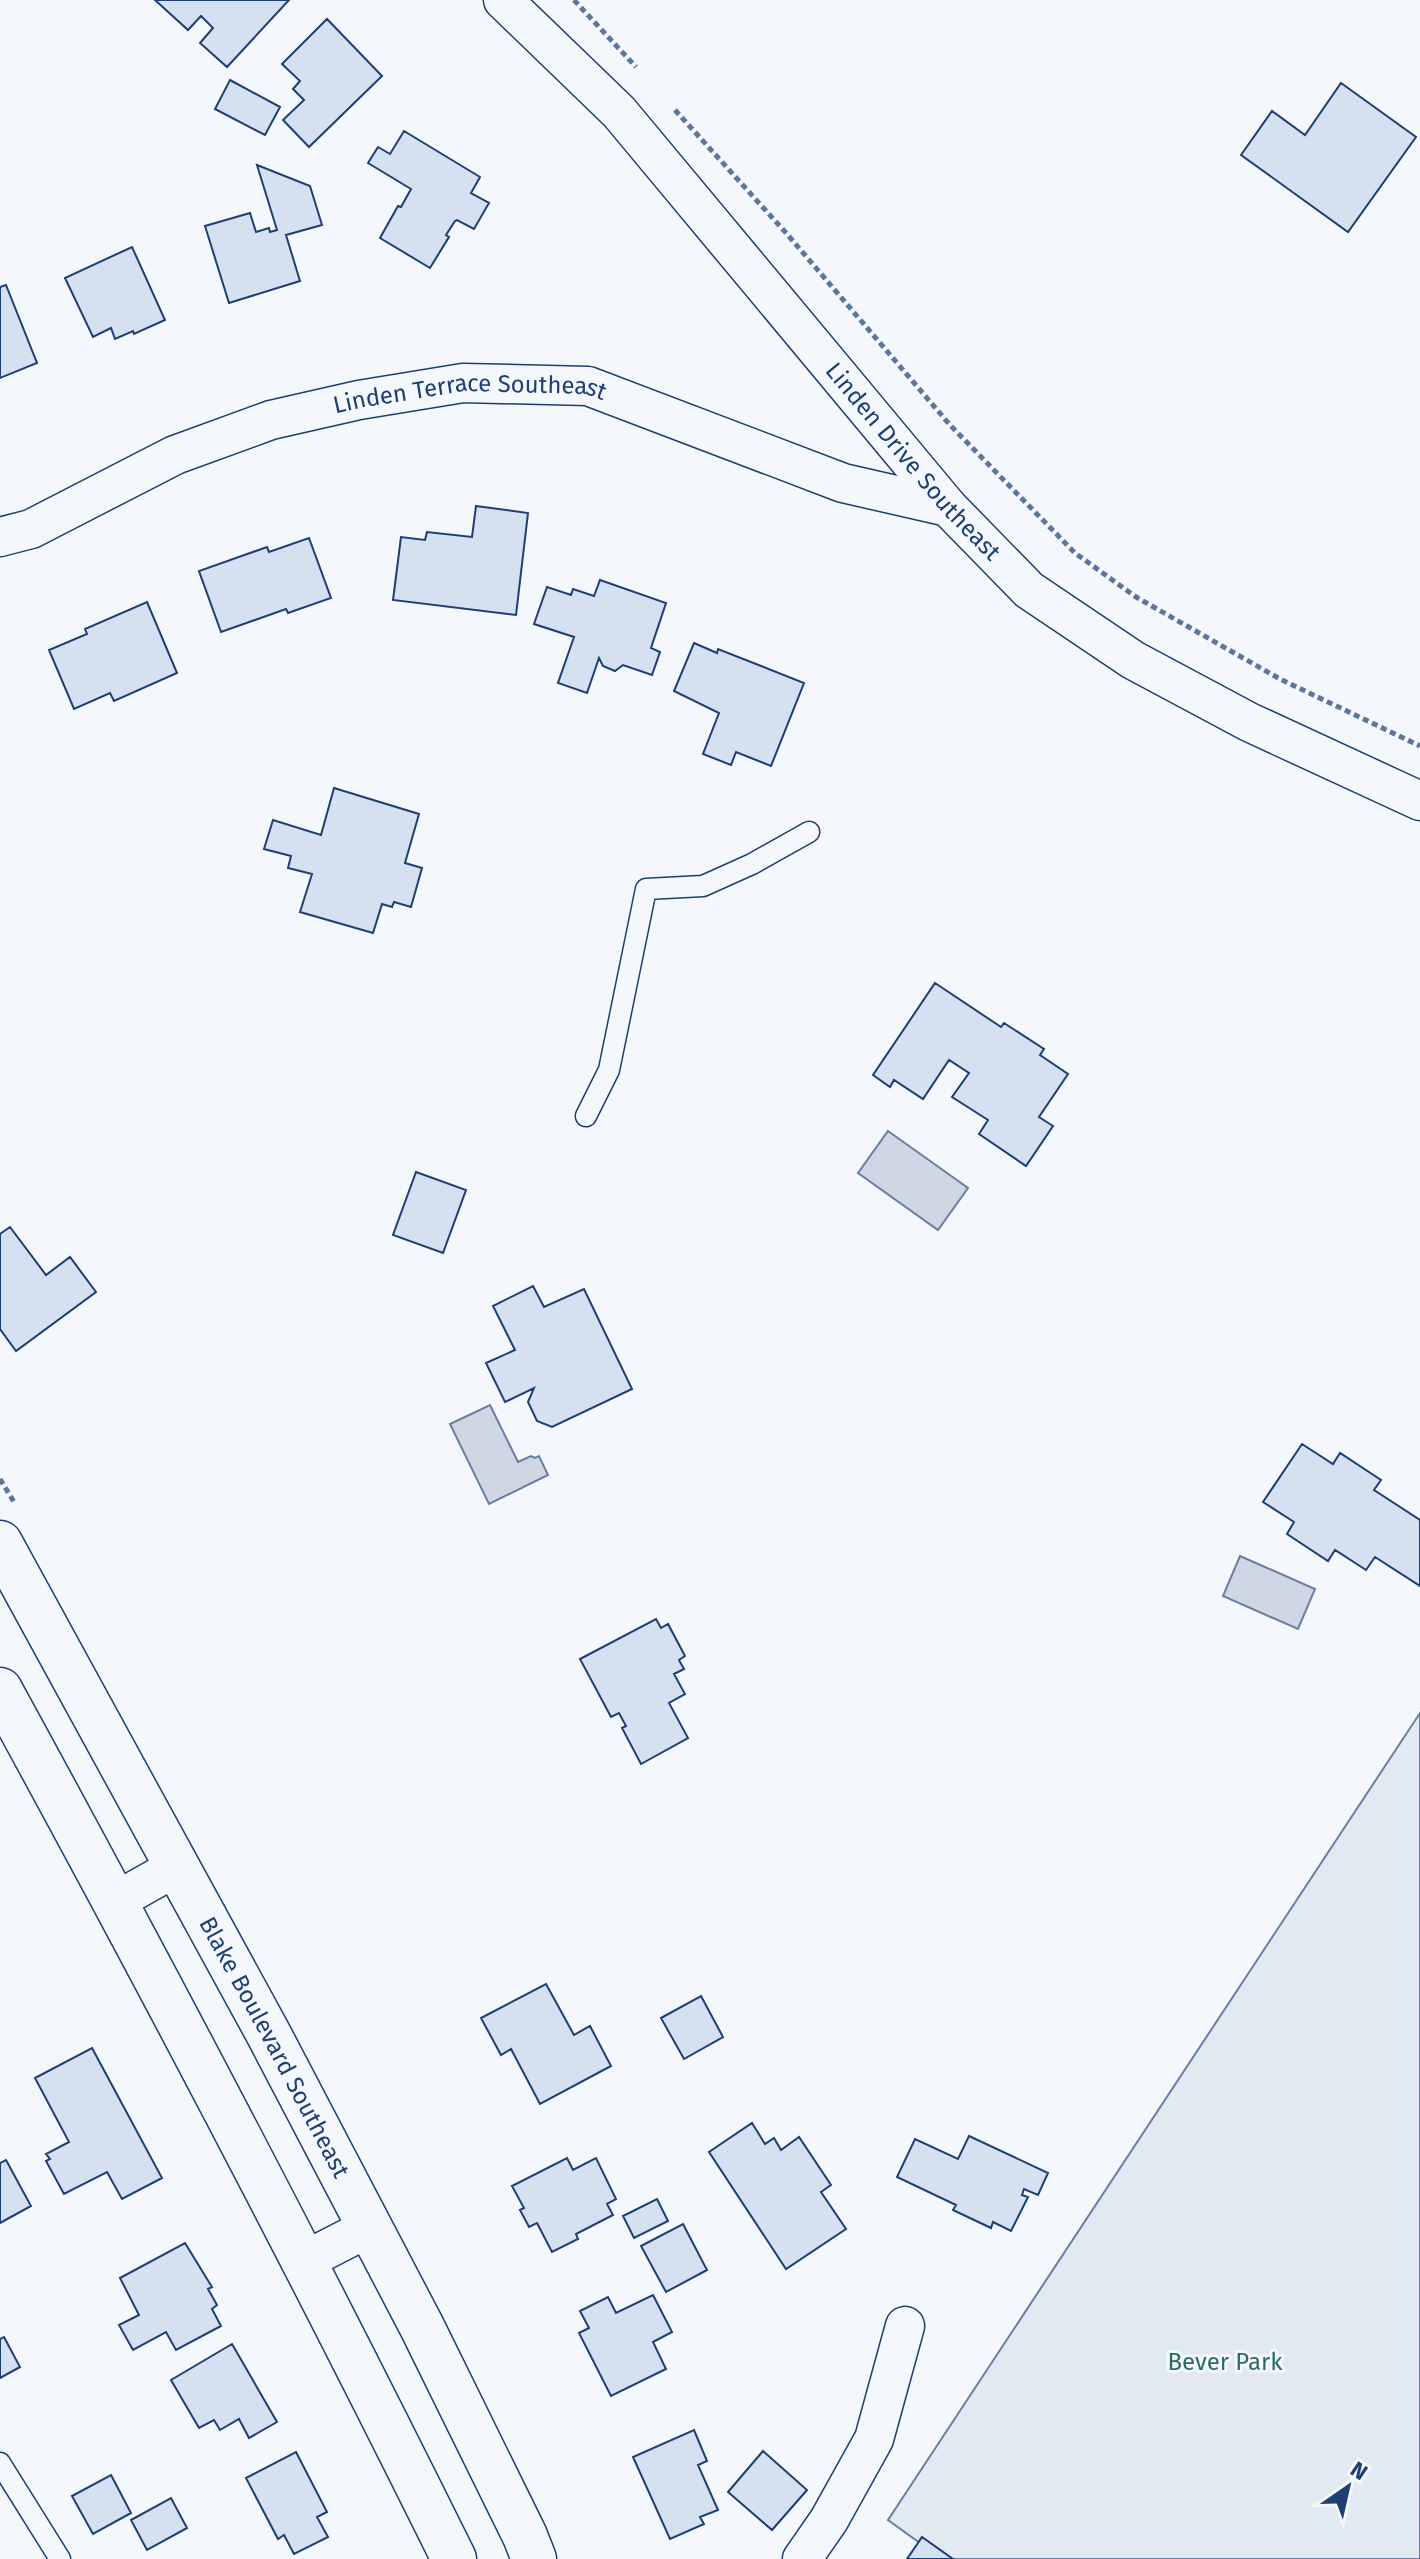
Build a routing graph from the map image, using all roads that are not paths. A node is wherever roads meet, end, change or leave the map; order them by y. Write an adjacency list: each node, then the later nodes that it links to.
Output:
1 (503, 0): 2 (street, Linden Drive Southeast)
2 (948, 507): 3 (street, Linden Terrace Southeast); 4 (street, Linden Drive Southeast)
3 (0, 537)
4 (1420, 801)
5 (809, 832): 6 (lane)
6 (586, 1116)
7 (0, 1543): 9 (street, Blake Boulevard Southeast)
8 (0, 1690): 10 (street)
9 (178, 1866): 10 (street); 11 (street, Blake Boulevard Southeast)
10 (116, 1901): 12 (street)
11 (370, 2227): 12 (street); 17 (street, Blake Boulevard Southeast)
12 (304, 2261): 16 (street)
13 (905, 2326): 18 (street)
14 (0, 2463): 15 (lane)
15 (60, 2559)
16 (454, 2559)
17 (534, 2559)
18 (802, 2559)

